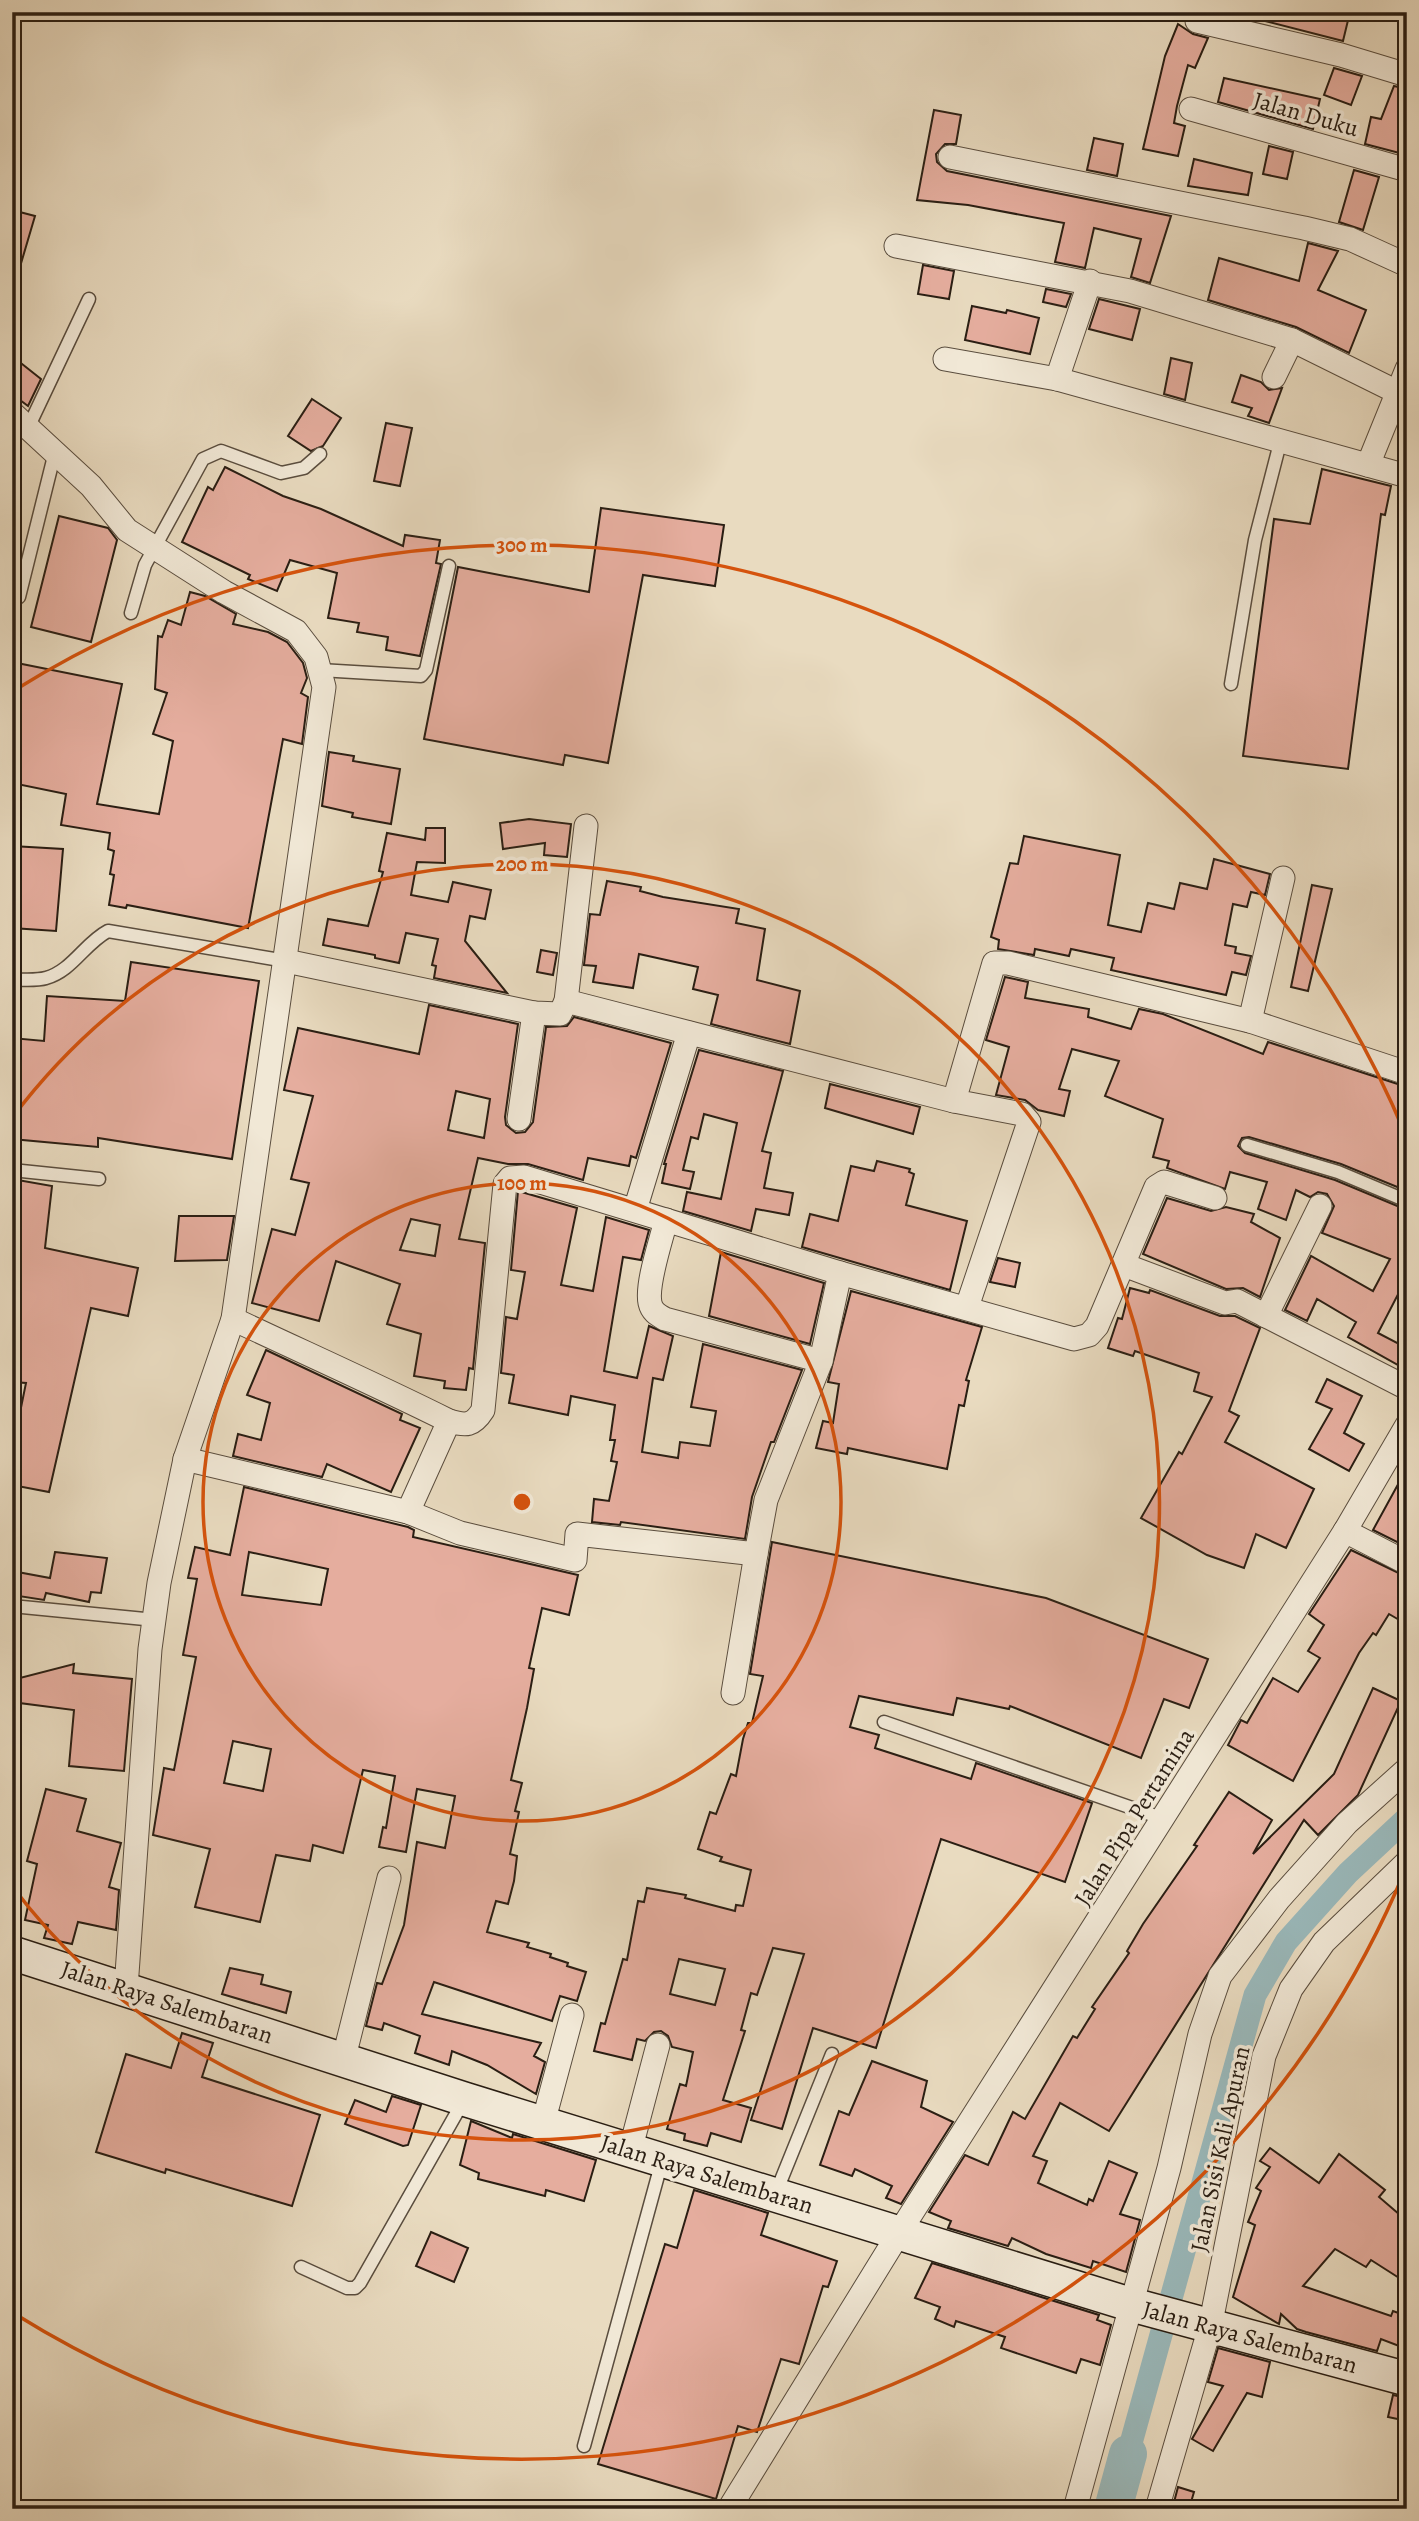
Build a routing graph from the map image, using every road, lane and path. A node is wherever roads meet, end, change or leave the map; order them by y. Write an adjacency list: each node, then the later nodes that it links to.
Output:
1 (1197, 21): 2 (street)
2 (1407, 75)
3 (1191, 109): 5 (street, Jalan Duku)
4 (950, 157): 7 (street)
5 (1407, 170)
6 (896, 246): 8 (street)
7 (1407, 265)
8 (1090, 281): 10 (street); 14 (street)
9 (89, 299): 16 (lane)
10 (1292, 340): 13 (street); 15 (street)
11 (945, 359): 14 (street)
12 (1407, 369): 15 (street)
13 (1274, 377)
14 (1057, 379): 17 (street)
15 (1395, 391): 20 (street)
16 (20, 420): 18 (street)
17 (1280, 443): 20 (street); 27 (lane)
18 (55, 452): 22 (street); 24 (lane)
19 (320, 454): 22 (lane)
20 (1368, 465): 21 (street)
21 (1407, 477)
22 (153, 549): 25 (lane); 26 (street)
23 (449, 565): 26 (lane)
24 (19, 597)
25 (131, 613)
26 (320, 670): 30 (street)
27 (1231, 684)
28 (586, 826): 32 (street)
29 (1283, 878): 34 (street)
30 (286, 961): 31 (lane); 33 (street); 51 (street)
31 (12, 980)
32 (566, 1001): 33 (street); 35 (street)
33 (534, 1013): 38 (street)
34 (1250, 1021): 36 (street); 37 (street)
35 (689, 1033): 37 (street); 45 (street)
36 (1407, 1073)
37 (954, 1101): 49 (street)
38 (519, 1119)
39 (1247, 1145): 43 (lane)
40 (12, 1170): 41 (lane)
41 (99, 1179)
42 (1215, 1198): 47 (street)
43 (1407, 1200)
44 (1320, 1206): 50 (street)
45 (635, 1210): 46 (street); 54 (street)
46 (666, 1220): 48 (street); 52 (street)
47 (1124, 1265): 49 (street); 50 (street)
48 (840, 1273): 49 (street); 52 (street)
49 (967, 1307)
50 (1265, 1315): 53 (street)
51 (233, 1318): 54 (street); 56 (street)
52 (821, 1361): 59 (street)
53 (1407, 1388)
54 (449, 1421): 57 (street)
55 (1407, 1425): 58 (street, Jalan Pipa Pertamina)
56 (185, 1459): 57 (street); 62 (street)
57 (408, 1512): 59 (street)
58 (1345, 1531): 60 (street); 66 (street, Jalan Pipa Pertamina)
59 (756, 1554): 63 (street)
60 (1407, 1563)
61 (12, 1606): 62 (lane)
62 (155, 1619): 70 (street)
63 (733, 1693)
64 (884, 1722): 66 (lane)
65 (1407, 1769): 82 (street)
66 (1164, 1819): 80 (street, Jalan Pipa Pertamina)
67 (1407, 1862): 83 (street, Jalan Sisi Kali Apuran)
68 (389, 1878): 74 (street)
69 (12, 1953): 70 (main road, Jalan Raya Salembaran)
70 (126, 1987): 74 (main road, Jalan Raya Salembaran)
71 (572, 2015): 76 (street)
72 (658, 2045): 77 (street)
73 (832, 2054): 79 (lane)
74 (343, 2061): 75 (main road, Jalan Raya Salembaran)
75 (464, 2099): 76 (main road, Jalan Raya Salembaran); 81 (lane)
76 (542, 2123): 77 (main road, Jalan Raya Salembaran)
77 (630, 2151): 78 (main road, Jalan Raya Salembaran)
78 (662, 2161): 79 (main road, Jalan Raya Salembaran); 85 (lane)
79 (775, 2195): 80 (main road, Jalan Raya Salembaran)
80 (900, 2233): 82 (main road, Jalan Raya Salembaran); 86 (street, Jalan Pipa Pertamina)
81 (300, 2267)
82 (1137, 2306): 83 (main road, Jalan Raya Salembaran); 87 (street)
83 (1204, 2326): 84 (main road, Jalan Raya Salembaran); 88 (street, Jalan Sisi Kali Apuran)
84 (1407, 2379)
85 (584, 2446)
86 (729, 2509)
87 (1075, 2509)
88 (1157, 2509)

